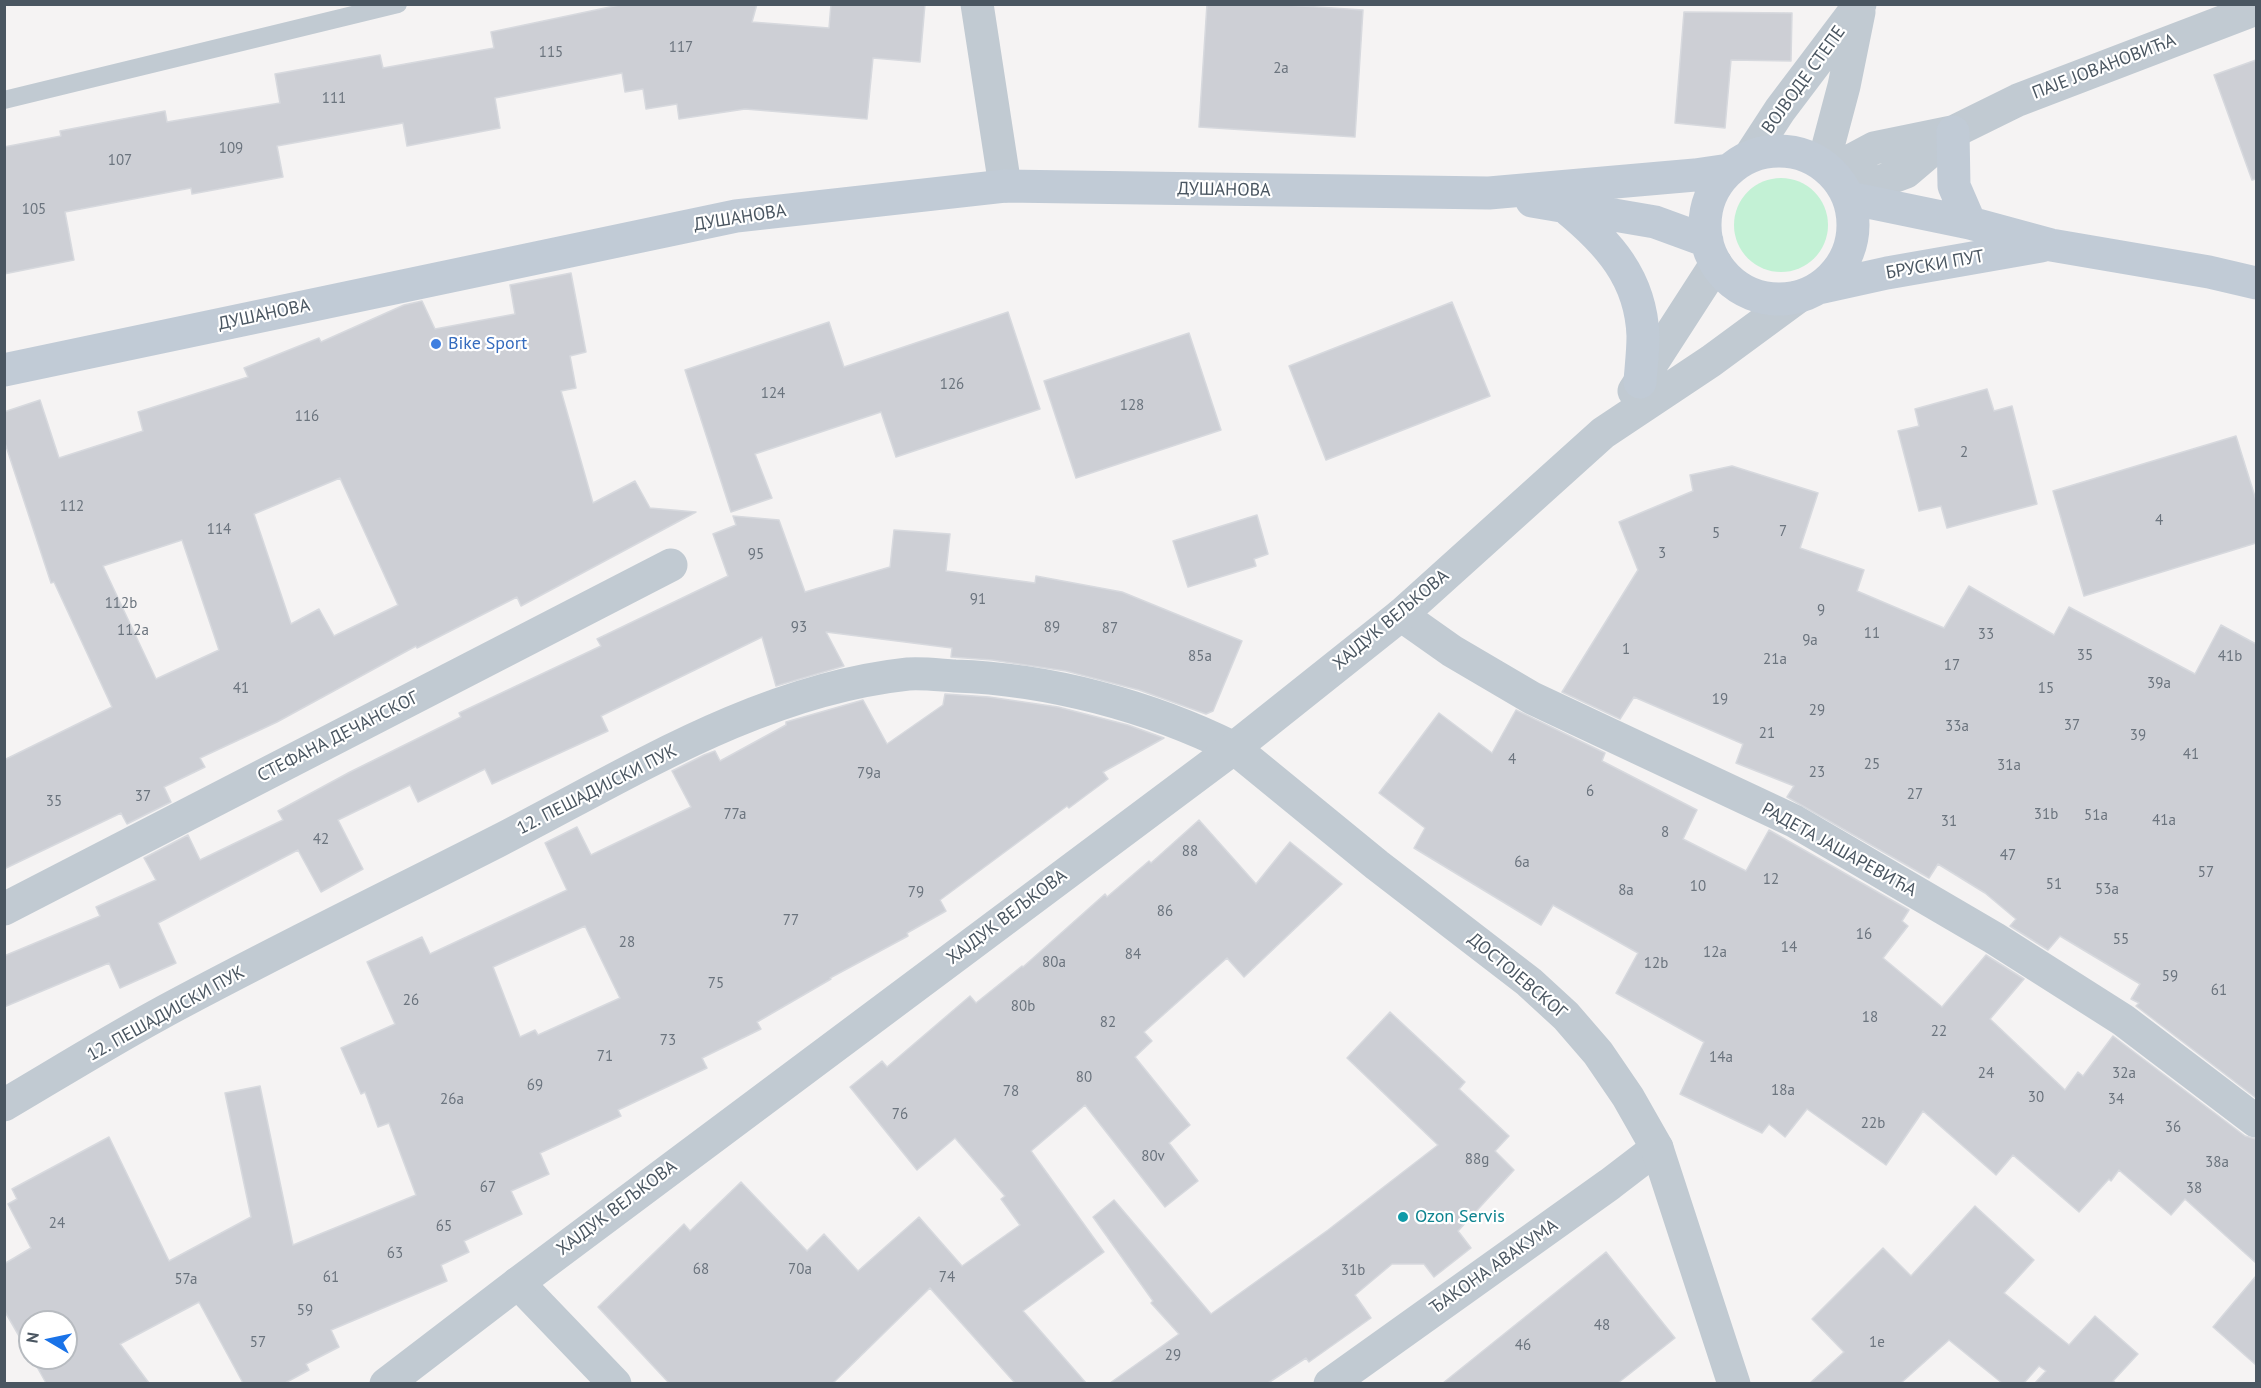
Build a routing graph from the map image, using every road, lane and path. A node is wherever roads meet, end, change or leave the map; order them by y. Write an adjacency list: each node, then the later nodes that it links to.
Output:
1 (398, 4): 5 (lane)
2 (977, 4): 9 (street)
3 (1860, 4): 7 (street, ВОЈВОДЕ СТЕПЕ); 8 (street, ВОЈВОДЕ СТЕПЕ)
4 (2254, 8): 6 (street, ПАЈЕ ЈОВАНОВИЋА)
5 (4, 100)
6 (1953, 132): 8 (street, ПАЈЕ ЈОВАНОВИЋА); 12 (main road)
7 (1739, 163): 8 (main road); 10 (main road, ДУШАНОВА); 14 (main road)
8 (1837, 180): 12 (main road, БРУСКИ ПУТ); 16 (main road)
9 (1005, 186): 10 (main road, ДУШАНОВА); 17 (main road, ДУШАНОВА)
10 (1489, 193): 11 (main road, ДУШАНОВА)
11 (1564, 206): 14 (main road, ДУШАНОВА); 18 (main road)
12 (1971, 223): 13 (main road, БРУСКИ ПУТ)
13 (2051, 244): 15 (main road, БРУСКИ ПУТ); 16 (main road, БРУСКИ ПУТ)
14 (1711, 253): 16 (main road); 18 (street)
15 (2256, 283)
16 (1808, 293): 19 (street)
17 (4, 370)
18 (1640, 382): 19 (street)
19 (1609, 428): 21 (street, ХАЈДУК ВЕЉКОВА)
20 (671, 565): 23 (street, СТЕФАНА ДЕЧАНСКОГ)
21 (1401, 615): 22 (street, ХАЈДУК ВЕЉКОВА); 25 (street, РАДЕТА ЈАШАРЕВИЋА)
22 (1233, 748): 24 (street, 12. ПЕШАДИЈСКИ ПУК); 26 (street, ДОСТОЈЕВСКОГ); 27 (street, ХАЈДУК ВЕЉКОВА)
23 (4, 909)
24 (4, 1105)
25 (2256, 1121)
26 (1657, 1148): 30 (street, ЂАКОНА АВАКУМА); 31 (street, ДОСТОЈЕВСКОГ)
27 (518, 1282): 28 (street, ХАЈДУК ВЕЉКОВА); 29 (street)
28 (386, 1383)
29 (615, 1383)
30 (1330, 1383)
31 (1734, 1383)

